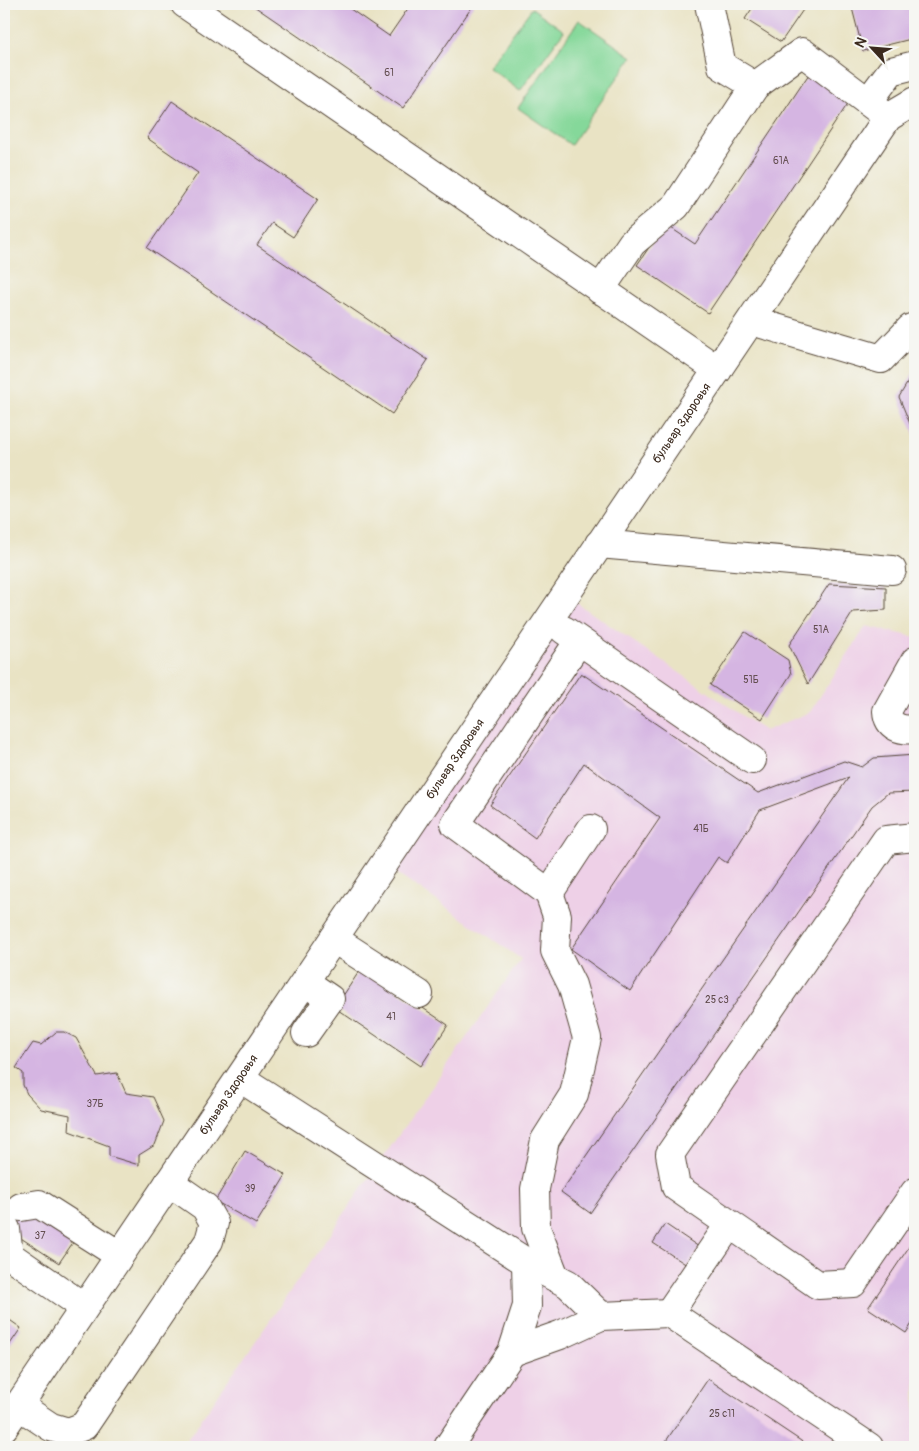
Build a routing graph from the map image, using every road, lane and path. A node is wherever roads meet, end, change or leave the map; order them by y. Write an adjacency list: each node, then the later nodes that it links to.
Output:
1 (185, 4): 7 (street)
2 (709, 4): 4 (street)
3 (915, 65): 6 (street)
4 (755, 86): 6 (street); 7 (street)
5 (915, 101): 6 (street, бульвар Здоровья)
6 (878, 109): 8 (street, бульвар Здоровья)
7 (600, 290): 10 (street)
8 (752, 321): 9 (street); 10 (street, бульвар Здоровья)
9 (915, 327)
10 (718, 370): 11 (street, бульвар Здоровья)
11 (599, 544): 12 (street); 13 (street, бульвар Здоровья)
12 (892, 570)
13 (548, 620): 14 (street); 18 (street, бульвар Здоровья)
14 (579, 641): 17 (street); 19 (street)
15 (915, 661): 16 (street)
16 (915, 729)
17 (752, 760)
18 (425, 803): 19 (street); 23 (street, бульвар Здоровья)
19 (455, 824): 22 (street)
20 (591, 829): 22 (street)
21 (915, 837): 30 (street)
22 (549, 893): 33 (street)
23 (334, 939): 24 (street, бульвар Здоровья); 25 (street)
24 (305, 982): 26 (street); 27 (street, бульвар Здоровья)
25 (419, 994)
26 (306, 1033)
27 (240, 1078): 28 (street, бульвар Здоровья); 32 (street)
28 (169, 1182): 31 (street, бульвар Здоровья); 38 (street)
29 (915, 1192): 30 (street)
30 (728, 1225): 35 (street)
31 (119, 1255): 34 (street, бульвар Здоровья); 34 (street)
32 (526, 1262): 33 (street); 37 (street)
33 (555, 1277): 36 (street)
34 (84, 1308): 38 (street, бульвар Здоровья)
35 (669, 1313): 36 (street); 40 (street)
36 (601, 1316): 37 (street)
37 (512, 1352): 39 (street)
38 (11, 1416)
39 (448, 1447)
40 (869, 1447)

